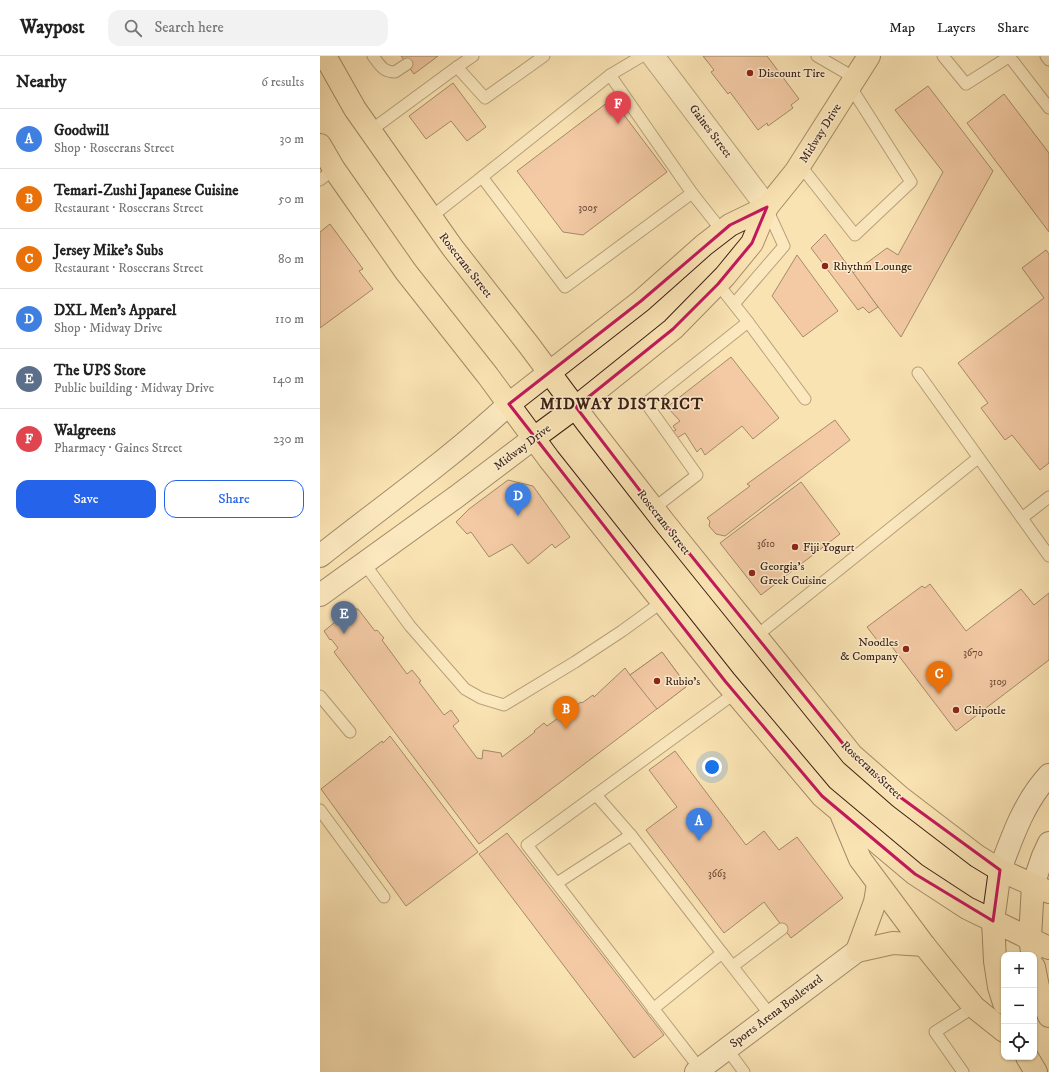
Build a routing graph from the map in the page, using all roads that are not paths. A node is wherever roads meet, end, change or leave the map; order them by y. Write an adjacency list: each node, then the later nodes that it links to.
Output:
1 (325, 56): 18 (main road, Rosecrans Street)
2 (373, 56): 13 (lane)
3 (473, 56): 14 (lane)
4 (544, 56): 14 (lane)
5 (642, 56): 15 (lane)
6 (653, 56): 24 (main road, Gaines Street)
7 (817, 56): 16 (lane)
8 (869, 56): 16 (main road, Midway Drive)
9 (943, 56): 10 (lane)
10 (1009, 56): 17 (lane)
11 (1046, 56): 12 (lane)
12 (1049, 60)
13 (407, 64)
14 (457, 67): 18 (lane)
15 (610, 75): 22 (lane); 23 (lane)
16 (852, 82): 20 (main road, Midway Drive); 20 (lane)
17 (1049, 108)
18 (370, 131): 25 (main road, Rosecrans Street)
19 (320, 145): 21 (main road)
20 (800, 164): 24 (main road, Midway Drive)
21 (327, 174): 33 (main road)
22 (482, 177): 23 (lane); 25 (lane)
23 (692, 193): 26 (lane)
24 (767, 207): 26 (main road, Midway Drive); 27 (main road, Midway Drive); 28 (lane)
25 (430, 217): 30 (main road, Rosecrans Street)
26 (722, 231): 30 (main road, Midway Drive)
27 (718, 284): 28 (lane); 34 (main road, Midway Drive)
28 (734, 304): 29 (lane)
29 (748, 322): 32 (lane); 38 (lane)
30 (550, 372): 33 (main road, Midway Drive); 34 (main road, Rosecrans Street)
31 (918, 373): 36 (lane)
32 (805, 399)
33 (509, 404): 35 (main road); 40 (main road, Midway Drive)
34 (576, 407): 35 (main road, Midway Drive); 38 (main road, Rosecrans Street)
35 (534, 438): 42 (main road, Midway Drive); 44 (main road)
36 (978, 458): 39 (lane); 45 (lane)
37 (1049, 497): 39 (lane)
38 (653, 509): 45 (main road, Rosecrans Street)
39 (1022, 518): 41 (lane)
40 (320, 556)
41 (1049, 556)
42 (364, 563): 43 (main road, Midway Drive); 44 (lane)
43 (320, 595)
44 (662, 602): 46 (main road)
45 (755, 637): 55 (main road, Rosecrans Street)
46 (735, 693): 50 (lane); 52 (main road)
47 (320, 696): 48 (lane)
48 (350, 732)
49 (1049, 775): 55 (main road)
50 (596, 794): 53 (lane); 56 (lane)
51 (320, 810): 59 (lane)
52 (840, 811): 57 (main road); 60 (main road)
53 (631, 835): 56 (lane); 65 (lane)
54 (1049, 842): 58 (main road)
55 (1000, 870): 58 (main road, Rosecrans Street); 60 (main road)
56 (557, 883): 70 (lane)
57 (878, 884): 62 (main road); 64 (main road)
58 (1041, 889): 63 (main road)
59 (384, 897)
60 (993, 921): 63 (main road); 68 (main road)
61 (782, 929): 66 (lane)
62 (924, 945): 64 (main road); 69 (main road)
63 (1037, 947)
64 (857, 951): 71 (main road, Sports Arena Boulevard)
65 (722, 953): 66 (lane); 70 (lane)
66 (733, 966): 71 (lane)
67 (1037, 982): 72 (main road)
68 (1001, 993)
69 (974, 1007): 73 (main road); 78 (lane)
70 (654, 1009): 76 (lane)
71 (771, 1016): 74 (main road, Sports Arena Boulevard)
72 (1049, 1016)
73 (1001, 1029)
74 (727, 1049): 76 (main road, Sports Arena Boulevard); 77 (lane)
75 (1028, 1060): 79 (main road)
76 (698, 1071)
77 (744, 1072)
78 (963, 1072)
79 (1036, 1072)

